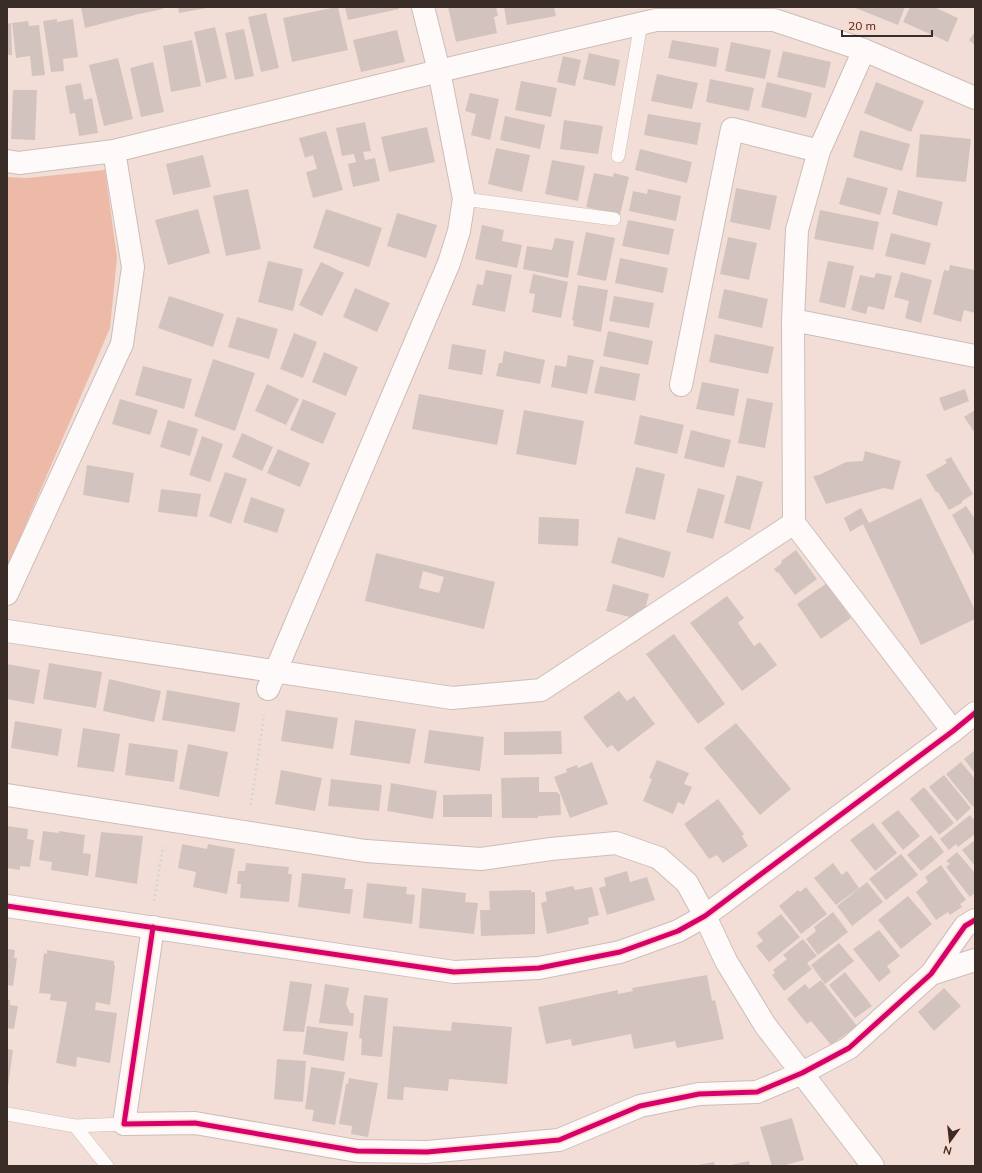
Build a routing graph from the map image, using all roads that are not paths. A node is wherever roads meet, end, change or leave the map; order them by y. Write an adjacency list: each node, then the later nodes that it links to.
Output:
1 (423, 7): 4 (street)
2 (642, 23): 3 (street); 4 (street); 8 (lane)
3 (864, 50): 5 (street); 7 (street)
4 (439, 71): 6 (street); 10 (street)
5 (975, 98)
6 (114, 151): 9 (street); 16 (street)
7 (819, 151): 12 (street); 14 (street)
8 (618, 156)
9 (7, 161)
10 (464, 199): 11 (lane); 18 (street)
11 (614, 220)
12 (793, 320): 13 (street); 15 (street)
13 (975, 356)
14 (681, 385)
15 (794, 523): 18 (street); 20 (street)
16 (7, 594)
17 (7, 631): 18 (street)
18 (272, 680)
19 (975, 713): 20 (street)
20 (953, 731): 23 (street)
21 (7, 795): 23 (street)
22 (7, 906): 25 (street)
23 (705, 916): 25 (street); 28 (street)
24 (975, 920): 27 (street)
25 (153, 927): 30 (street)
26 (975, 960): 27 (street)
27 (931, 974): 28 (street)
28 (802, 1073): 30 (street); 33 (street)
29 (7, 1114): 31 (lane)
30 (124, 1124): 31 (lane)
31 (75, 1126): 32 (lane)
32 (107, 1166)
33 (873, 1166)

